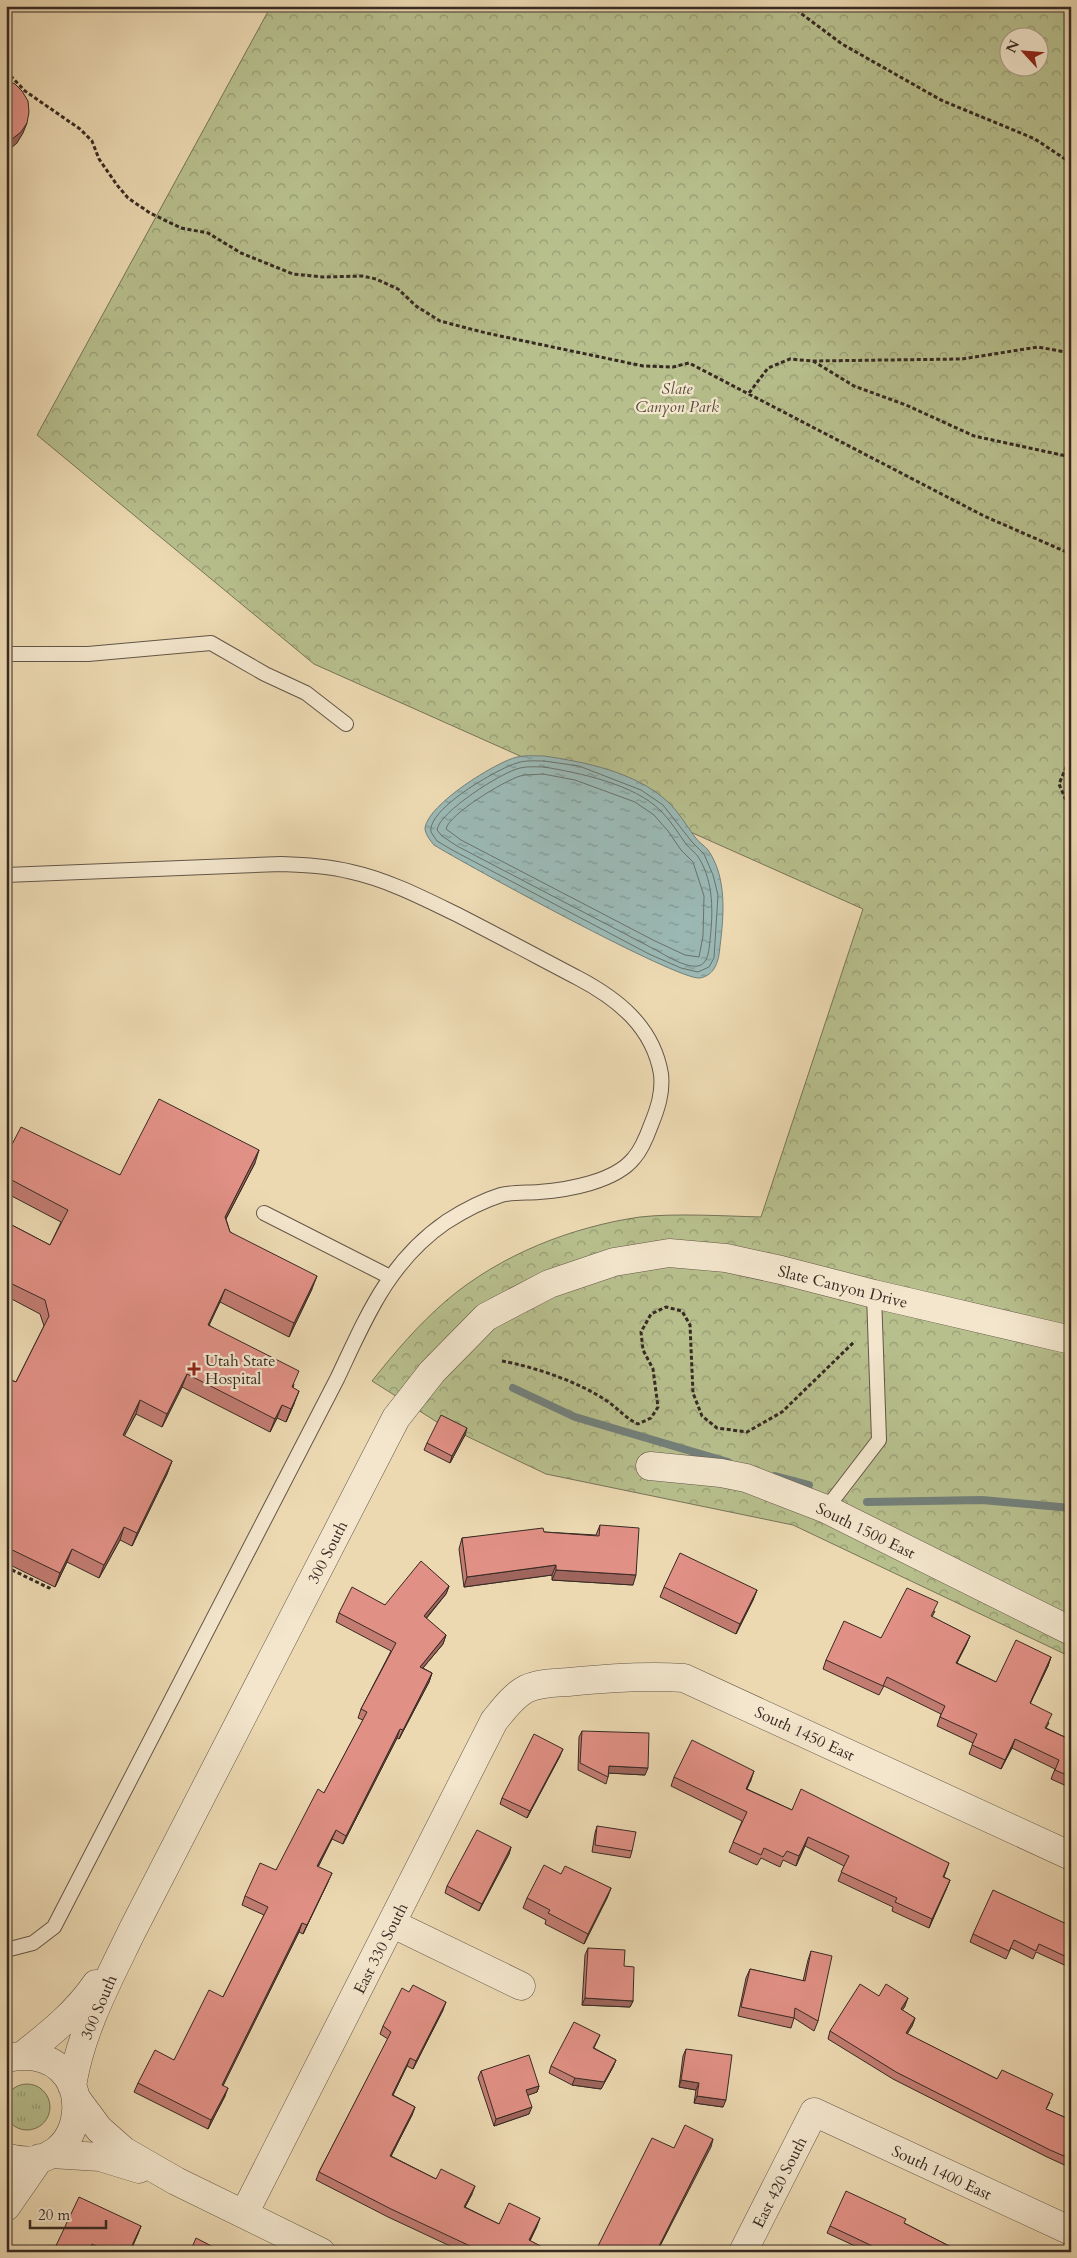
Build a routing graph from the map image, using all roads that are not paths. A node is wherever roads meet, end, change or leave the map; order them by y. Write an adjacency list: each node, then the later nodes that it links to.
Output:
1 (6, 654): 2 (lane)
2 (346, 724)
3 (6, 875): 6 (lane)
4 (264, 1213): 6 (lane)
5 (614, 1262): 7 (street, Slate Canyon Drive); 15 (street, 300 South)
6 (390, 1277): 16 (lane)
7 (874, 1294): 8 (street, Slate Canyon Drive); 10 (lane)
8 (1071, 1340)
9 (650, 1466): 10 (street, South 1500 East)
10 (826, 1509): 11 (street, South 1500 East)
11 (1071, 1631)
12 (525, 1690): 13 (street, South 1450 East); 14 (street, East 330 South)
13 (1071, 1856)
14 (392, 1924): 17 (street); 25 (street, East 330 South)
15 (132, 1930): 18 (street, 300 South); 19 (street, 300 South)
16 (6, 1950)
17 (521, 1986)
18 (15, 2056): 19 (street)
19 (74, 2092): 21 (street, 300 South); 23 (street)
20 (814, 2112): 26 (street, South 1400 East); 28 (street, East 420 South)
21 (46, 2156): 22 (street); 23 (street); 24 (street)
22 (6, 2157)
23 (176, 2181): 25 (street)
24 (6, 2207)
25 (244, 2214): 27 (street)
26 (1071, 2231)
27 (321, 2252)
28 (743, 2252)

